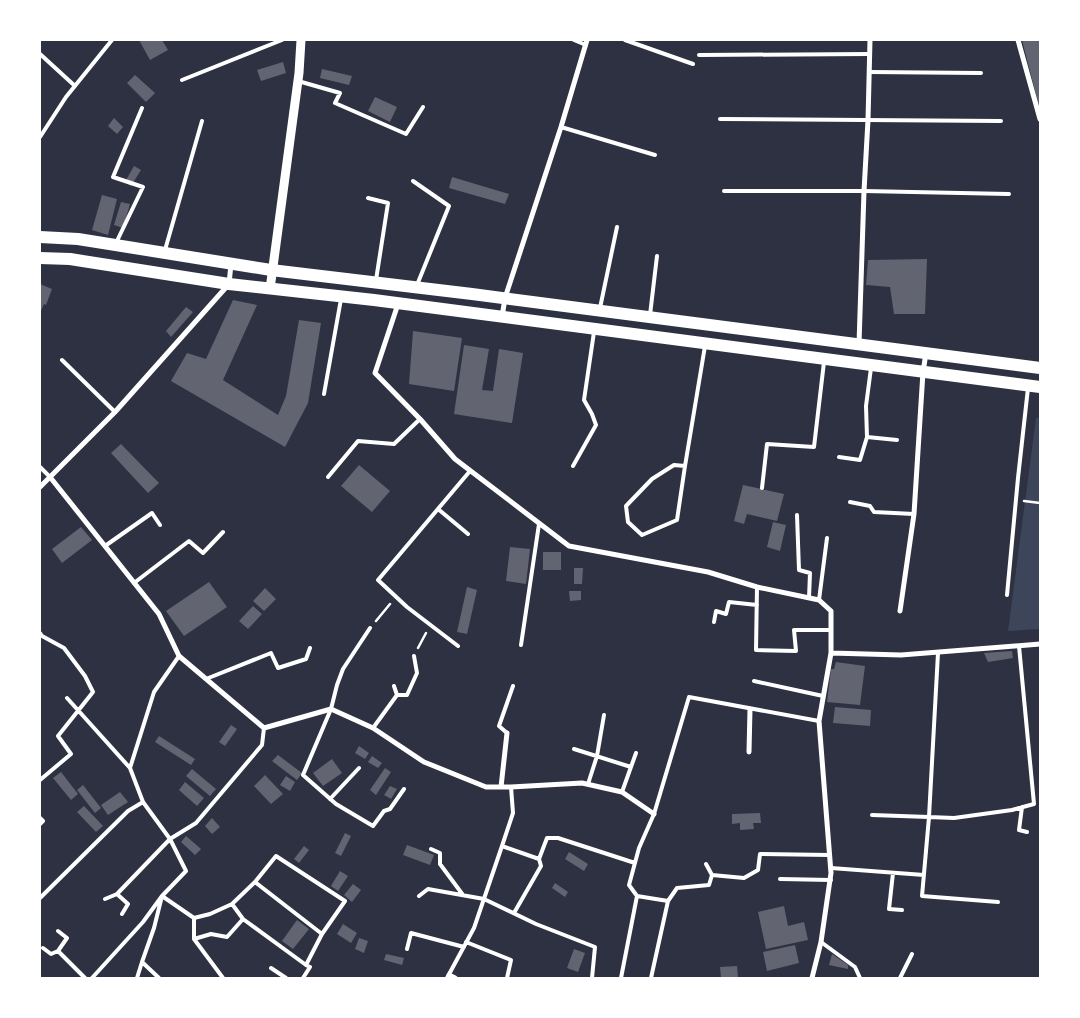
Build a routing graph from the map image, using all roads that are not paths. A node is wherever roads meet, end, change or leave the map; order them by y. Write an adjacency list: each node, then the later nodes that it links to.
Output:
1 (112, 40): 17 (lane)
2 (282, 40): 15 (lane)
3 (301, 40): 16 (street)
4 (574, 40): 8 (lane)
5 (625, 40): 12 (lane)
6 (870, 40): 10 (street)
7 (1018, 40): 20 (street)
8 (586, 43): 25 (street)
9 (40, 54): 17 (lane)
10 (869, 54): 11 (lane); 13 (street)
11 (699, 55)
12 (693, 64)
13 (869, 72): 14 (lane); 22 (street)
14 (981, 73)
15 (182, 80)
16 (298, 81): 18 (lane); 40 (street)
17 (75, 86): 26 (lane)
18 (423, 107)
19 (142, 108): 35 (lane)
20 (1040, 118)
21 (720, 119): 22 (lane)
22 (868, 120): 24 (lane); 30 (street)
23 (202, 121): 36 (lane)
24 (1001, 121)
25 (561, 127): 27 (lane); 46 (street)
26 (40, 137)
27 (655, 155)
28 (413, 181): 43 (lane)
29 (724, 191): 30 (lane)
30 (864, 192): 31 (lane); 53 (street)
31 (1008, 194)
32 (368, 198): 41 (lane)
33 (617, 227): 48 (lane)
34 (40, 237): 35 (main road)
35 (115, 245): 36 (main road)
36 (164, 253): 39 (main road)
37 (656, 256): 50 (lane)
38 (40, 258): 42 (main road)
39 (231, 263): 40 (main road); 42 (street)
40 (272, 270): 41 (main road); 44 (street)
41 (376, 282): 43 (main road)
42 (229, 284): 44 (main road); 62 (street)
43 (416, 287): 46 (main road)
44 (270, 289): 45 (main road)
45 (341, 297): 47 (main road); 61 (lane)
46 (505, 298): 48 (main road); 49 (street)
47 (398, 304): 49 (main road); 63 (street)
48 (600, 310): 50 (main road)
49 (502, 317): 51 (main road)
50 (650, 317): 53 (main road)
51 (595, 329): 52 (main road); 67 (lane)
52 (706, 344): 55 (main road); 68 (lane)
53 (859, 345): 54 (main road)
54 (926, 353): 58 (main road); 59 (street)
55 (824, 359): 57 (main road); 74 (lane)
56 (62, 360): 62 (lane)
57 (871, 366): 59 (main road); 64 (lane)
58 (1040, 368)
59 (923, 372): 60 (main road); 77 (street)
60 (1034, 386): 87 (lane)
61 (324, 394)
62 (115, 412): 71 (street)
63 (420, 419): 70 (street); 72 (lane)
64 (867, 437): 65 (lane); 66 (lane)
65 (897, 440)
66 (839, 457)
67 (573, 466)
68 (685, 466): 68 (lane)
69 (40, 467): 71 (lane)
70 (470, 471): 76 (lane); 80 (street)
71 (50, 477): 73 (street); 84 (street)
72 (328, 477)
73 (40, 487)
74 (762, 488)
75 (850, 502): 77 (lane)
76 (438, 509): 82 (lane); 98 (lane)
77 (914, 514): 91 (street)
78 (797, 515): 88 (lane)
79 (160, 524): 84 (lane)
80 (539, 524): 86 (street); 97 (lane)
81 (223, 532): 85 (lane)
82 (468, 534)
83 (827, 538): 89 (lane)
84 (105, 546): 85 (street)
85 (134, 583): 103 (street)
86 (757, 587): 88 (street); 90 (lane)
87 (1007, 595)
88 (809, 598): 89 (street)
89 (819, 600): 94 (street)
90 (757, 605): 92 (lane); 94 (lane)
91 (900, 611)
92 (714, 622)
93 (370, 628): 112 (lane)
94 (831, 630): 102 (street)
95 (40, 633): 114 (lane)
96 (1040, 644): 99 (street)
97 (522, 645)
98 (458, 646)
99 (1020, 646): 101 (street); 135 (lane)
100 (310, 648): 105 (lane)
101 (938, 653): 102 (street); 140 (lane)
102 (831, 654): 110 (street)
103 (178, 656): 105 (street); 125 (lane)
104 (414, 656): 109 (lane)
105 (206, 679): 117 (street)
106 (754, 681): 110 (lane)
107 (394, 686): 109 (lane)
108 (513, 686): 119 (lane)
109 (397, 695): 118 (lane)
110 (823, 696): 116 (street)
111 (67, 698): 114 (lane)
112 (331, 709): 117 (street); 118 (street); 133 (lane)
113 (750, 709): 116 (lane); 121 (street); 138 (lane)
114 (78, 711): 125 (lane); 127 (lane)
115 (604, 715): 123 (lane)
116 (819, 722): 147 (street)
117 (264, 728): 144 (lane)
118 (373, 728): 129 (street)
119 (507, 733): 129 (street)
120 (574, 749): 123 (lane)
121 (748, 752)
122 (636, 753): 124 (lane)
123 (597, 756): 124 (lane); 128 (lane)
124 (631, 767): 132 (lane)
125 (130, 768): 134 (lane)
126 (359, 768): 133 (lane)
127 (40, 780)
128 (588, 784): 130 (street); 132 (street)
129 (501, 787): 130 (street)
130 (511, 788): 145 (lane)
131 (404, 789): 133 (lane)
132 (622, 792): 138 (street)
133 (330, 799)
134 (143, 802): 144 (lane); 163 (lane)
135 (1034, 804): 136 (lane); 137 (lane)
136 (1040, 805)
137 (1022, 807): 140 (lane); 143 (lane)
138 (654, 814): 149 (lane)
139 (872, 815): 140 (lane)
140 (929, 817): 154 (lane)
141 (40, 818): 142 (lane)
142 (40, 824)
143 (1027, 832)
144 (170, 839): 158 (lane); 160 (lane)
145 (502, 846): 148 (lane); 165 (lane)
146 (431, 849): 159 (lane)
147 (830, 854): 151 (street); 153 (lane)
148 (539, 859): 149 (lane); 170 (lane)
149 (635, 863): 162 (lane)
150 (706, 864): 153 (lane)
151 (831, 868): 152 (lane); 156 (street)
152 (893, 873): 154 (lane); 169 (lane)
153 (712, 875): 166 (lane)
154 (924, 875): 167 (lane)
155 (780, 879): 156 (lane)
156 (830, 880): 178 (street)
157 (254, 882): 168 (lane); 175 (lane); 175 (lane)
158 (117, 894): 164 (lane); 171 (lane)
159 (463, 895): 161 (lane); 165 (lane)
160 (162, 896): 172 (lane); 184 (lane); 189 (lane)
161 (419, 896)
162 (636, 896): 166 (lane); 198 (lane)
163 (40, 898)
164 (105, 899)
165 (484, 899): 170 (lane); 177 (lane)
166 (668, 901): 199 (lane)
167 (998, 902)
168 (232, 904): 172 (lane); 173 (lane)
169 (902, 910)
170 (514, 913): 197 (lane)
171 (122, 914)
172 (194, 918): 176 (lane)
173 (243, 919): 176 (lane); 185 (lane)
174 (58, 931): 182 (lane)
175 (322, 934): 185 (lane)
176 (194, 939): 192 (lane)
177 (466, 942): 179 (lane); 196 (lane)
178 (822, 942): 200 (street); 201 (lane)
179 (464, 947): 181 (lane); 187 (lane)
180 (43, 948): 182 (lane)
181 (407, 948)
182 (58, 951): 188 (lane)
183 (912, 954): 202 (lane)
184 (142, 962): 190 (lane); 191 (lane)
185 (306, 965): 194 (lane)
186 (271, 968): 193 (lane)
187 (448, 976): 195 (street)
188 (85, 978)
189 (92, 978)
190 (137, 978)
191 (159, 978)
192 (223, 978)
193 (286, 978)
194 (303, 978)
195 (455, 978)
196 (507, 978)
197 (592, 978)
198 (621, 978)
199 (650, 978)
200 (812, 978)
201 (860, 978)
202 (900, 978)

